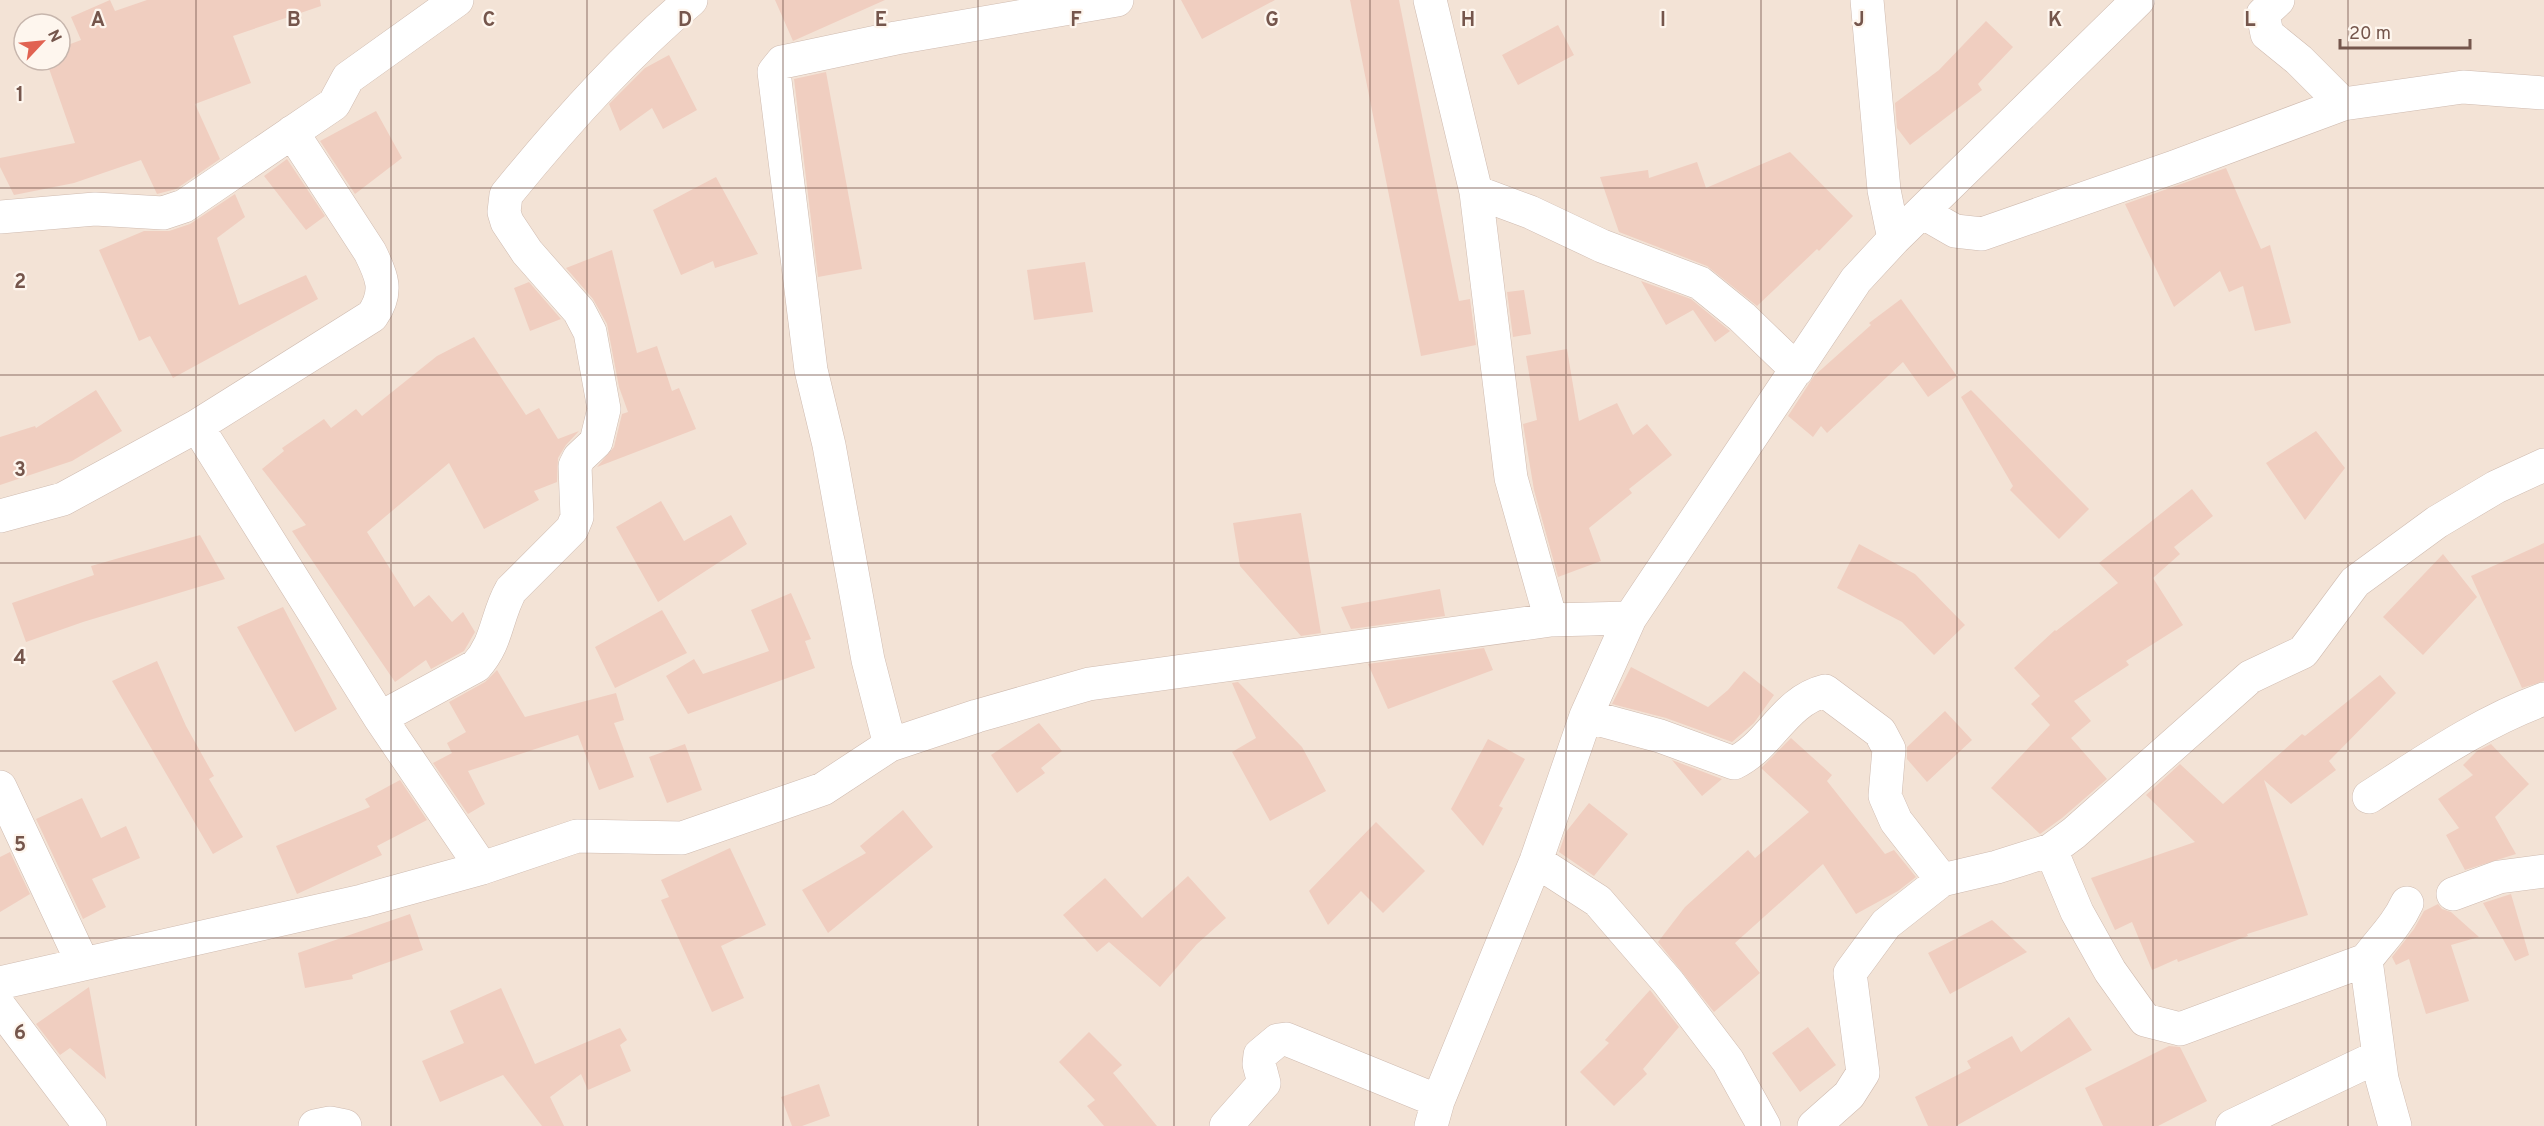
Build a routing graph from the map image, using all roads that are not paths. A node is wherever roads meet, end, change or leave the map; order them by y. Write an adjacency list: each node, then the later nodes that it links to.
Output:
1 (457, 0): 10 (street)
2 (691, 0): 23 (street)
3 (1117, 0): 24 (street)
4 (1430, 0): 11 (street)
5 (1867, 0): 14 (street)
6 (2138, 0): 12 (street)
7 (2278, 0): 9 (street)
8 (2544, 93): 9 (street)
9 (2343, 104): 12 (street)
10 (292, 132): 13 (street); 16 (street)
11 (1476, 192): 15 (street); 20 (street)
12 (1922, 212): 14 (street)
13 (0, 217)
14 (1894, 239): 15 (street)
15 (1797, 370): 19 (street)
16 (197, 426): 18 (street); 23 (street)
17 (2544, 465): 27 (street)
18 (0, 516)
19 (1630, 618): 20 (street); 22 (street)
20 (1551, 620): 24 (street)
21 (2544, 699): 26 (street)
22 (1586, 716): 28 (street); 31 (street)
23 (380, 718): 29 (street)
24 (890, 745): 29 (street)
25 (0, 787): 35 (street)
26 (2369, 797)
27 (2051, 850): 31 (street); 34 (street)
28 (1536, 861): 39 (street); 44 (street)
29 (482, 868): 35 (street)
30 (2544, 871): 32 (street)
31 (1942, 879): 45 (street)
32 (2453, 894)
33 (2407, 903): 34 (street)
34 (2367, 960): 38 (street)
35 (83, 964): 36 (street)
36 (0, 982)
37 (0, 1007): 40 (street)
38 (2379, 1056): 46 (street); 47 (street)
39 (1435, 1114): 43 (street)
40 (90, 1126)
41 (315, 1126): 42 (street)
42 (345, 1126)
43 (1226, 1126)
44 (1764, 1126)
45 (1814, 1126)
46 (2232, 1126)
47 (2395, 1126)

